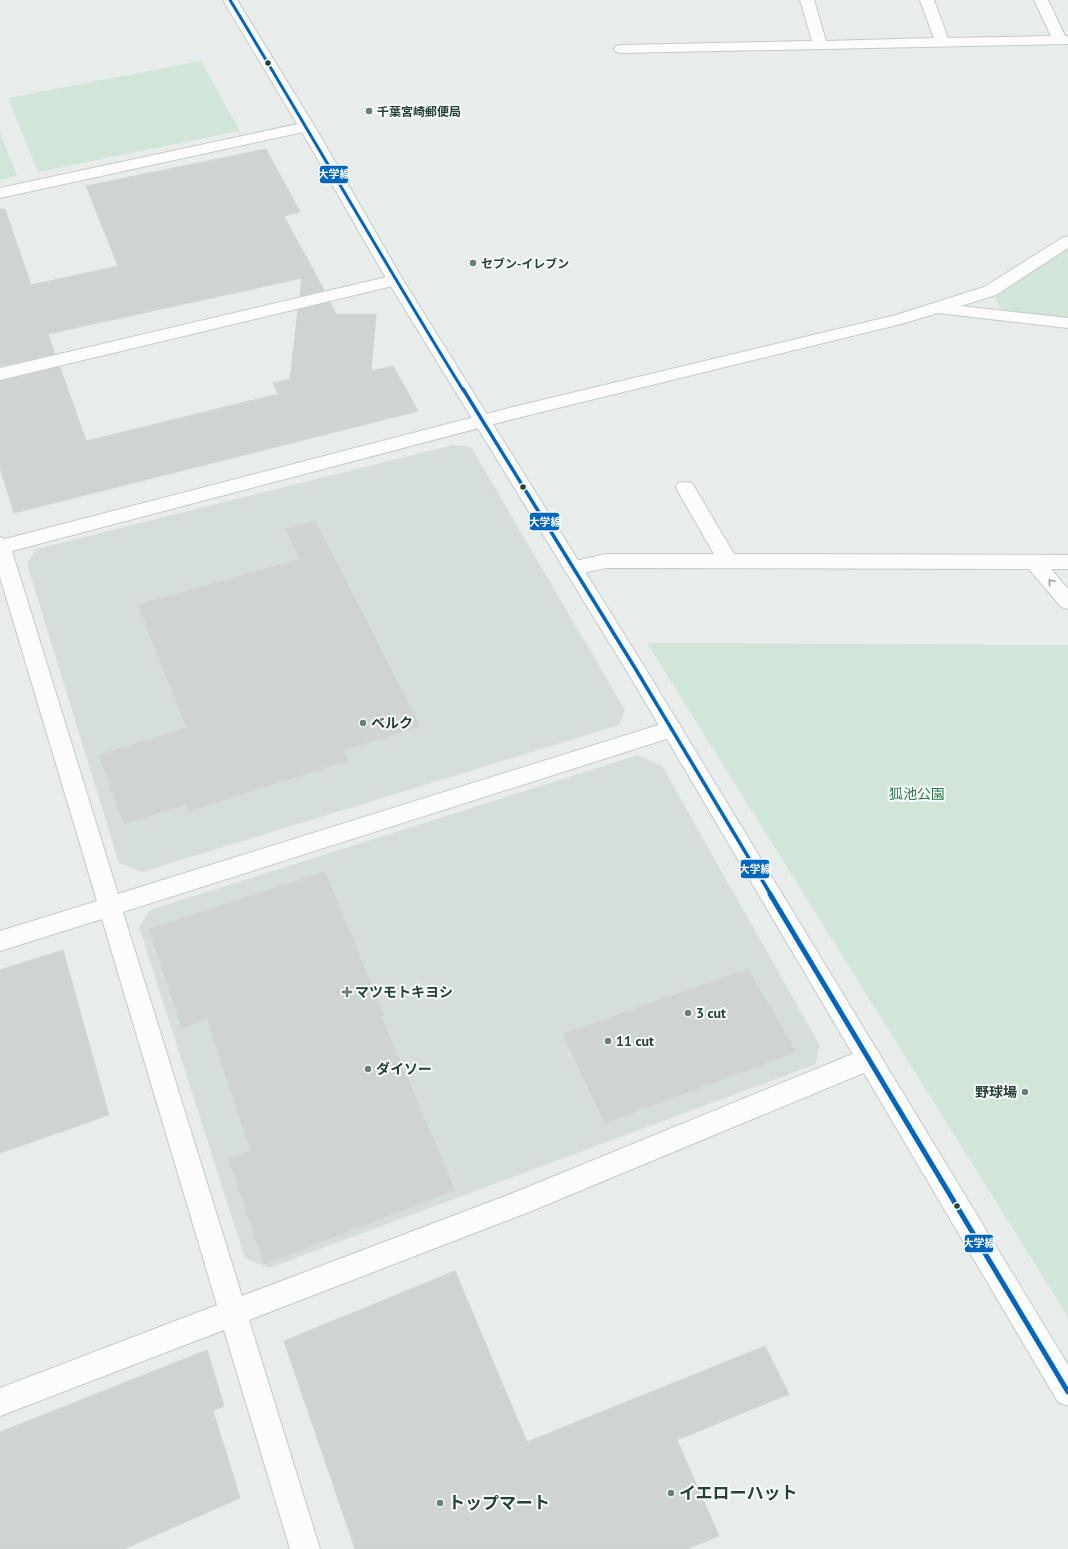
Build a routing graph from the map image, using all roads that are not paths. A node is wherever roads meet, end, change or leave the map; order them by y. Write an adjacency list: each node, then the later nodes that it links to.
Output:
1 (230, 0): 9 (street)
2 (807, 0): 7 (street)
3 (928, 0): 6 (street)
4 (1041, 0): 5 (street)
5 (1064, 40): 6 (street)
6 (943, 42): 7 (street)
7 (820, 45): 8 (street)
8 (621, 49)
9 (307, 127): 10 (street); 12 (street)
10 (0, 193)
11 (1068, 241): 13 (street)
12 (395, 280): 15 (street); 16 (street)
13 (937, 308): 14 (street); 16 (street)
14 (1068, 323)
15 (0, 374)
16 (483, 421): 18 (street); 22 (street)
17 (685, 488): 19 (street)
18 (0, 546): 25 (street)
19 (728, 561): 20 (street); 22 (street)
20 (1034, 562): 21 (street); 23 (street, one-way to 20)
21 (1068, 562)
22 (573, 568): 24 (street)
23 (1068, 602)
24 (671, 729): 25 (street); 27 (street)
25 (110, 905): 26 (street); 28 (street)
26 (0, 941)
27 (869, 1059): 28 (street); 29 (street)
28 (234, 1313): 30 (street); 31 (street)
29 (1068, 1392)
30 (0, 1402)
31 (305, 1549)

